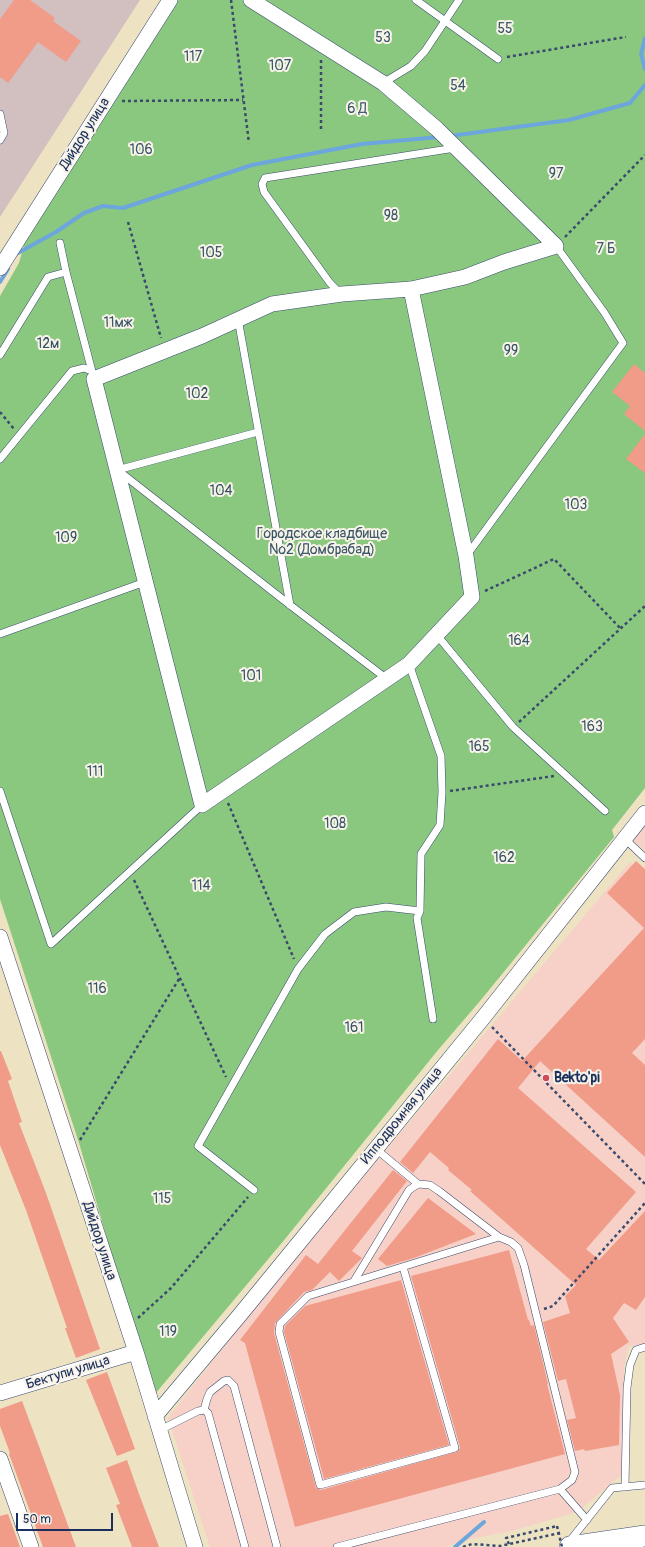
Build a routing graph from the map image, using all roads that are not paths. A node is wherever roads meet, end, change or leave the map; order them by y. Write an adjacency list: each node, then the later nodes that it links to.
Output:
1 (170, 0): 13 (street, Дийдор улица)
2 (251, 0): 7 (street)
3 (416, 0): 5 (lane)
4 (459, 0): 5 (lane)
5 (445, 22): 6 (lane); 7 (lane)
6 (498, 59)
7 (383, 83): 10 (street)
8 (0, 114): 9 (lane)
9 (0, 140)
10 (456, 148): 12 (street); 16 (lane)
11 (60, 243): 14 (lane)
12 (556, 246): 15 (street); 23 (lane)
13 (0, 268)
14 (66, 272): 18 (lane); 19 (lane)
15 (411, 289): 16 (street); 23 (street)
16 (342, 294): 17 (street)
17 (238, 319): 19 (street); 20 (lane)
18 (0, 355)
19 (93, 375): 21 (lane); 22 (street)
20 (258, 432): 22 (lane); 25 (lane)
21 (0, 460)
22 (117, 470): 24 (street); 25 (lane)
23 (466, 556): 27 (street)
24 (145, 582): 26 (lane); 31 (street)
25 (290, 605): 29 (lane)
26 (0, 634)
27 (436, 634): 28 (street); 32 (lane)
28 (409, 664): 29 (street); 36 (lane)
29 (387, 679): 31 (street)
30 (0, 791): 31 (lane)
31 (202, 805)
32 (605, 811)
33 (645, 813): 34 (street, Ипподромная улица)
34 (625, 839): 35 (lane); 39 (street, Ипподромная улица)
35 (645, 858)
36 (420, 911): 38 (lane); 41 (lane)
37 (0, 937): 46 (street, Дийдор улица)
38 (433, 1019)
39 (376, 1149): 40 (lane); 49 (street, Ипподромная улица)
40 (418, 1184): 42 (lane); 44 (lane)
41 (254, 1190)
42 (499, 1237): 43 (lane); 54 (lane)
43 (403, 1267): 44 (lane); 44 (lane)
44 (354, 1282)
45 (645, 1347): 53 (lane)
46 (136, 1352): 47 (street, Бектупи улица); 49 (street, Дийдор улица)
47 (0, 1393)
48 (204, 1410): 50 (lane); 59 (lane); 60 (lane)
49 (155, 1416): 50 (street, Дийдор улица)
50 (160, 1430): 58 (street, Дийдор улица)
51 (0, 1459): 57 (street)
52 (645, 1485): 53 (lane)
53 (626, 1487): 55 (lane)
54 (560, 1489): 55 (lane); 61 (lane)
55 (587, 1520): 62 (lane)
56 (645, 1536): 63 (street)
57 (31, 1547)
58 (195, 1547)
59 (245, 1547)
60 (277, 1547)
61 (337, 1547)
62 (566, 1547)
63 (570, 1547)

